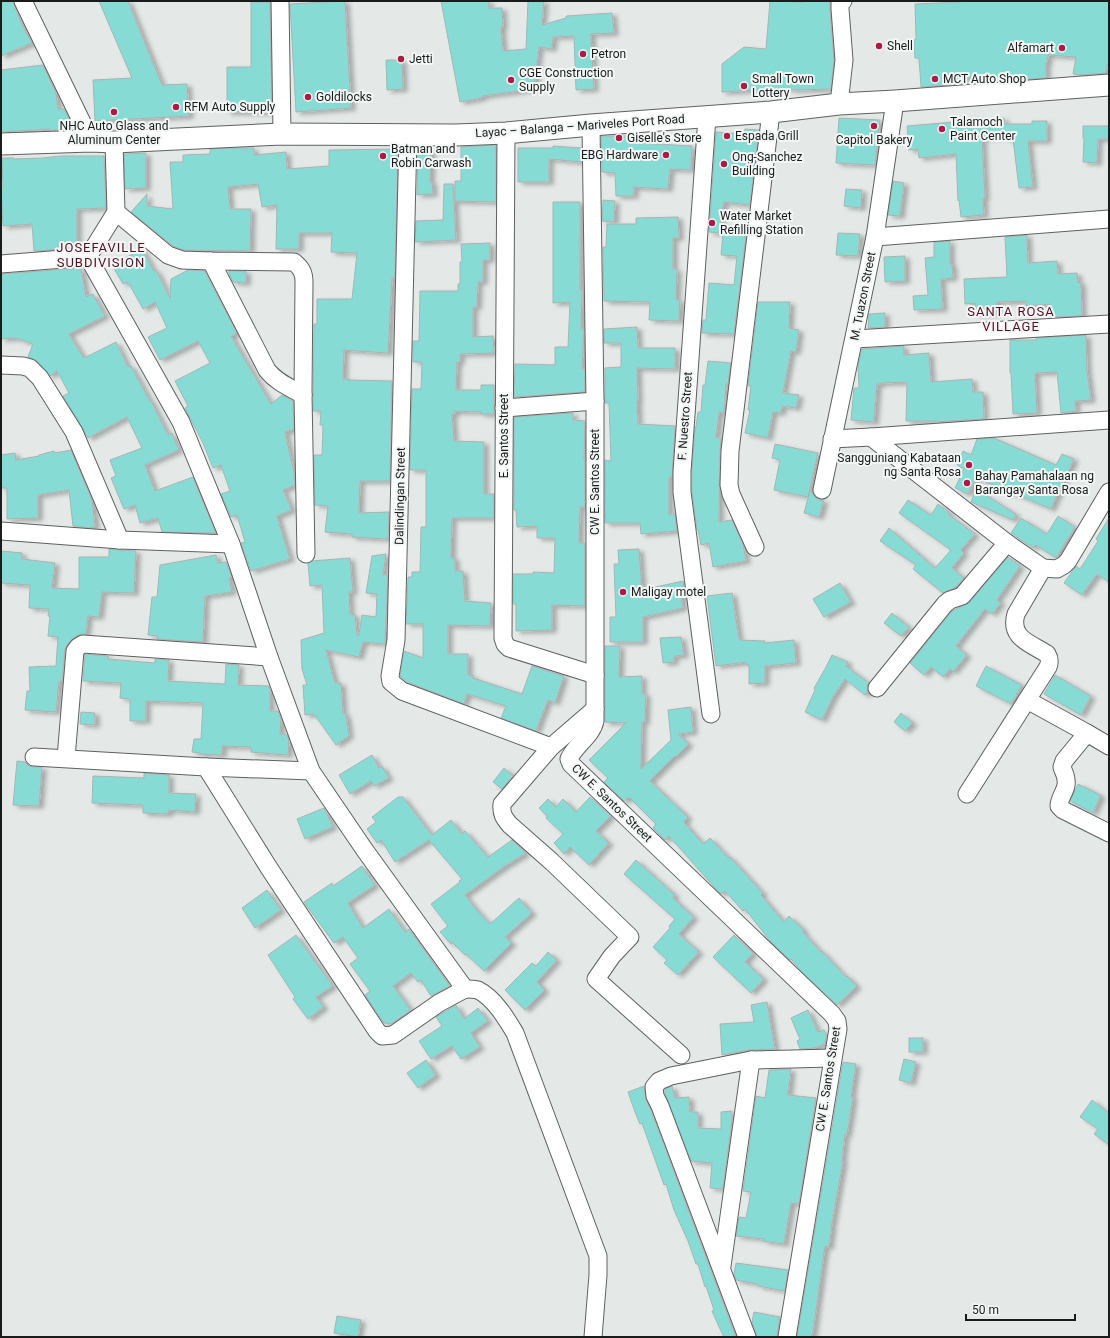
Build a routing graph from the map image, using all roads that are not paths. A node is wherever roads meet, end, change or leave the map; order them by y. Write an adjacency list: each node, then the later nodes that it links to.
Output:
1 (23, 1): 13 (street)
2 (280, 1): 11 (street)
3 (843, 1): 6 (street)
4 (1109, 85): 5 (main road, Layac – Balanga – Mariveles Port Road)
5 (895, 101): 6 (main road, Layac – Balanga – Mariveles Port Road); 18 (street, M. Tuazon Street)
6 (839, 104): 7 (main road, Layac – Balanga – Mariveles Port Road)
7 (772, 112): 8 (main road, Layac – Balanga – Mariveles Port Road); 37 (street)
8 (706, 117): 9 (main road, Layac – Balanga – Mariveles Port Road); 45 (street, F. Nuestro Street)
9 (591, 125): 10 (main road, Layac – Balanga – Mariveles Port Road); 26 (street, CW E. Santos Street)
10 (506, 133): 12 (main road, Layac – Balanga – Mariveles Port Road); 27 (street, E. Santos Street)
11 (282, 134): 12 (main road, Layac – Balanga – Mariveles Port Road); 14 (main road, Layac – Balanga – Mariveles Port Road)
12 (408, 135): 48 (street, Dalindingan Street)
13 (91, 141): 14 (main road, Layac – Balanga – Mariveles Port Road); 15 (main road, Layac – Balanga – Mariveles Port Road)
14 (114, 142): 16 (street)
15 (1, 144)
16 (116, 212): 19 (street); 20 (street)
17 (1109, 219): 18 (street)
18 (875, 237): 23 (street, M. Tuazon Street)
19 (88, 257): 21 (street); 36 (street)
20 (211, 262): 25 (street); 25 (street)
21 (1, 264)
22 (1109, 324): 23 (street)
23 (855, 339): 30 (street, M. Tuazon Street)
24 (1, 365): 34 (street)
25 (303, 394): 38 (street)
26 (595, 401): 27 (street); 41 (street, CW E. Santos Street)
27 (504, 408): 41 (street, E. Santos Street)
28 (1109, 420): 29 (street)
29 (871, 437): 30 (street); 35 (street)
30 (832, 439): 31 (street, M. Tuazon Street)
31 (822, 490)
32 (1109, 492): 39 (street)
33 (1, 531): 34 (street)
34 (120, 540): 36 (street)
35 (1007, 543): 39 (street); 42 (street)
36 (231, 544): 40 (street)
37 (755, 548)
38 (306, 554)
39 (1043, 568): 43 (street)
40 (269, 657): 50 (street); 52 (street)
41 (595, 675): 44 (street, CW E. Santos Street)
42 (877, 688)
43 (1027, 700): 46 (street); 53 (street)
44 (595, 709): 48 (street); 57 (street, CW E. Santos Street)
45 (711, 714)
46 (1087, 733): 47 (street); 54 (street)
47 (1109, 746)
48 (551, 747): 56 (street)
49 (34, 757): 50 (street)
50 (66, 758): 51 (street)
51 (206, 768): 52 (street); 55 (street)
52 (311, 771): 55 (street)
53 (967, 794)
54 (1109, 833)
55 (465, 989): 60 (street)
56 (681, 1054)
57 (832, 1058): 58 (street); 62 (street, CW E. Santos Street)
58 (751, 1060): 59 (street); 59 (street)
59 (722, 1268): 61 (street)
60 (592, 1337)
61 (747, 1337)
62 (787, 1337)

